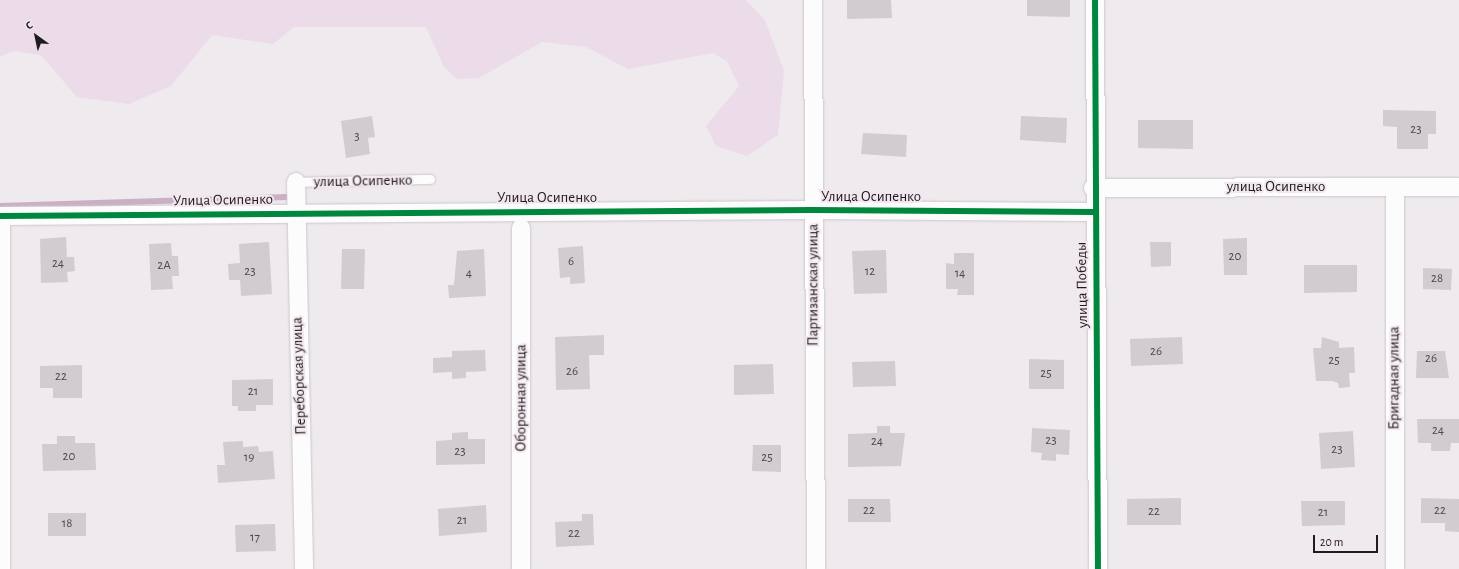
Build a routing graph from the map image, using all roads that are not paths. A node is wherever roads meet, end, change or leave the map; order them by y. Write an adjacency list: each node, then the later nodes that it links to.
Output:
1 (813, 0): 8 (street, Партизанская улица)
2 (1095, 0): 7 (street, улица Победы)
3 (430, 179): 4 (lane, улица Осипенко)
4 (296, 182): 9 (street, Переборская улица)
5 (1394, 187): 6 (street, улица Осипенко); 7 (street, улица Осипенко); 18 (street, Бригадная улица)
6 (1459, 187)
7 (1093, 188): 10 (street, улица Победы)
8 (812, 210): 9 (street, Улица Осипенко); 10 (street, Улица Осипенко); 16 (street, Партизанская улица)
9 (295, 212): 11 (street, Улица Осипенко); 14 (street, Переборская улица)
10 (1094, 212): 17 (street, улица Победы)
11 (0, 216): 13 (street)
12 (521, 228): 15 (street, Оборонная улица)
13 (1, 569)
14 (304, 569)
15 (521, 569)
16 (816, 569)
17 (1098, 569)
18 (1395, 569)

